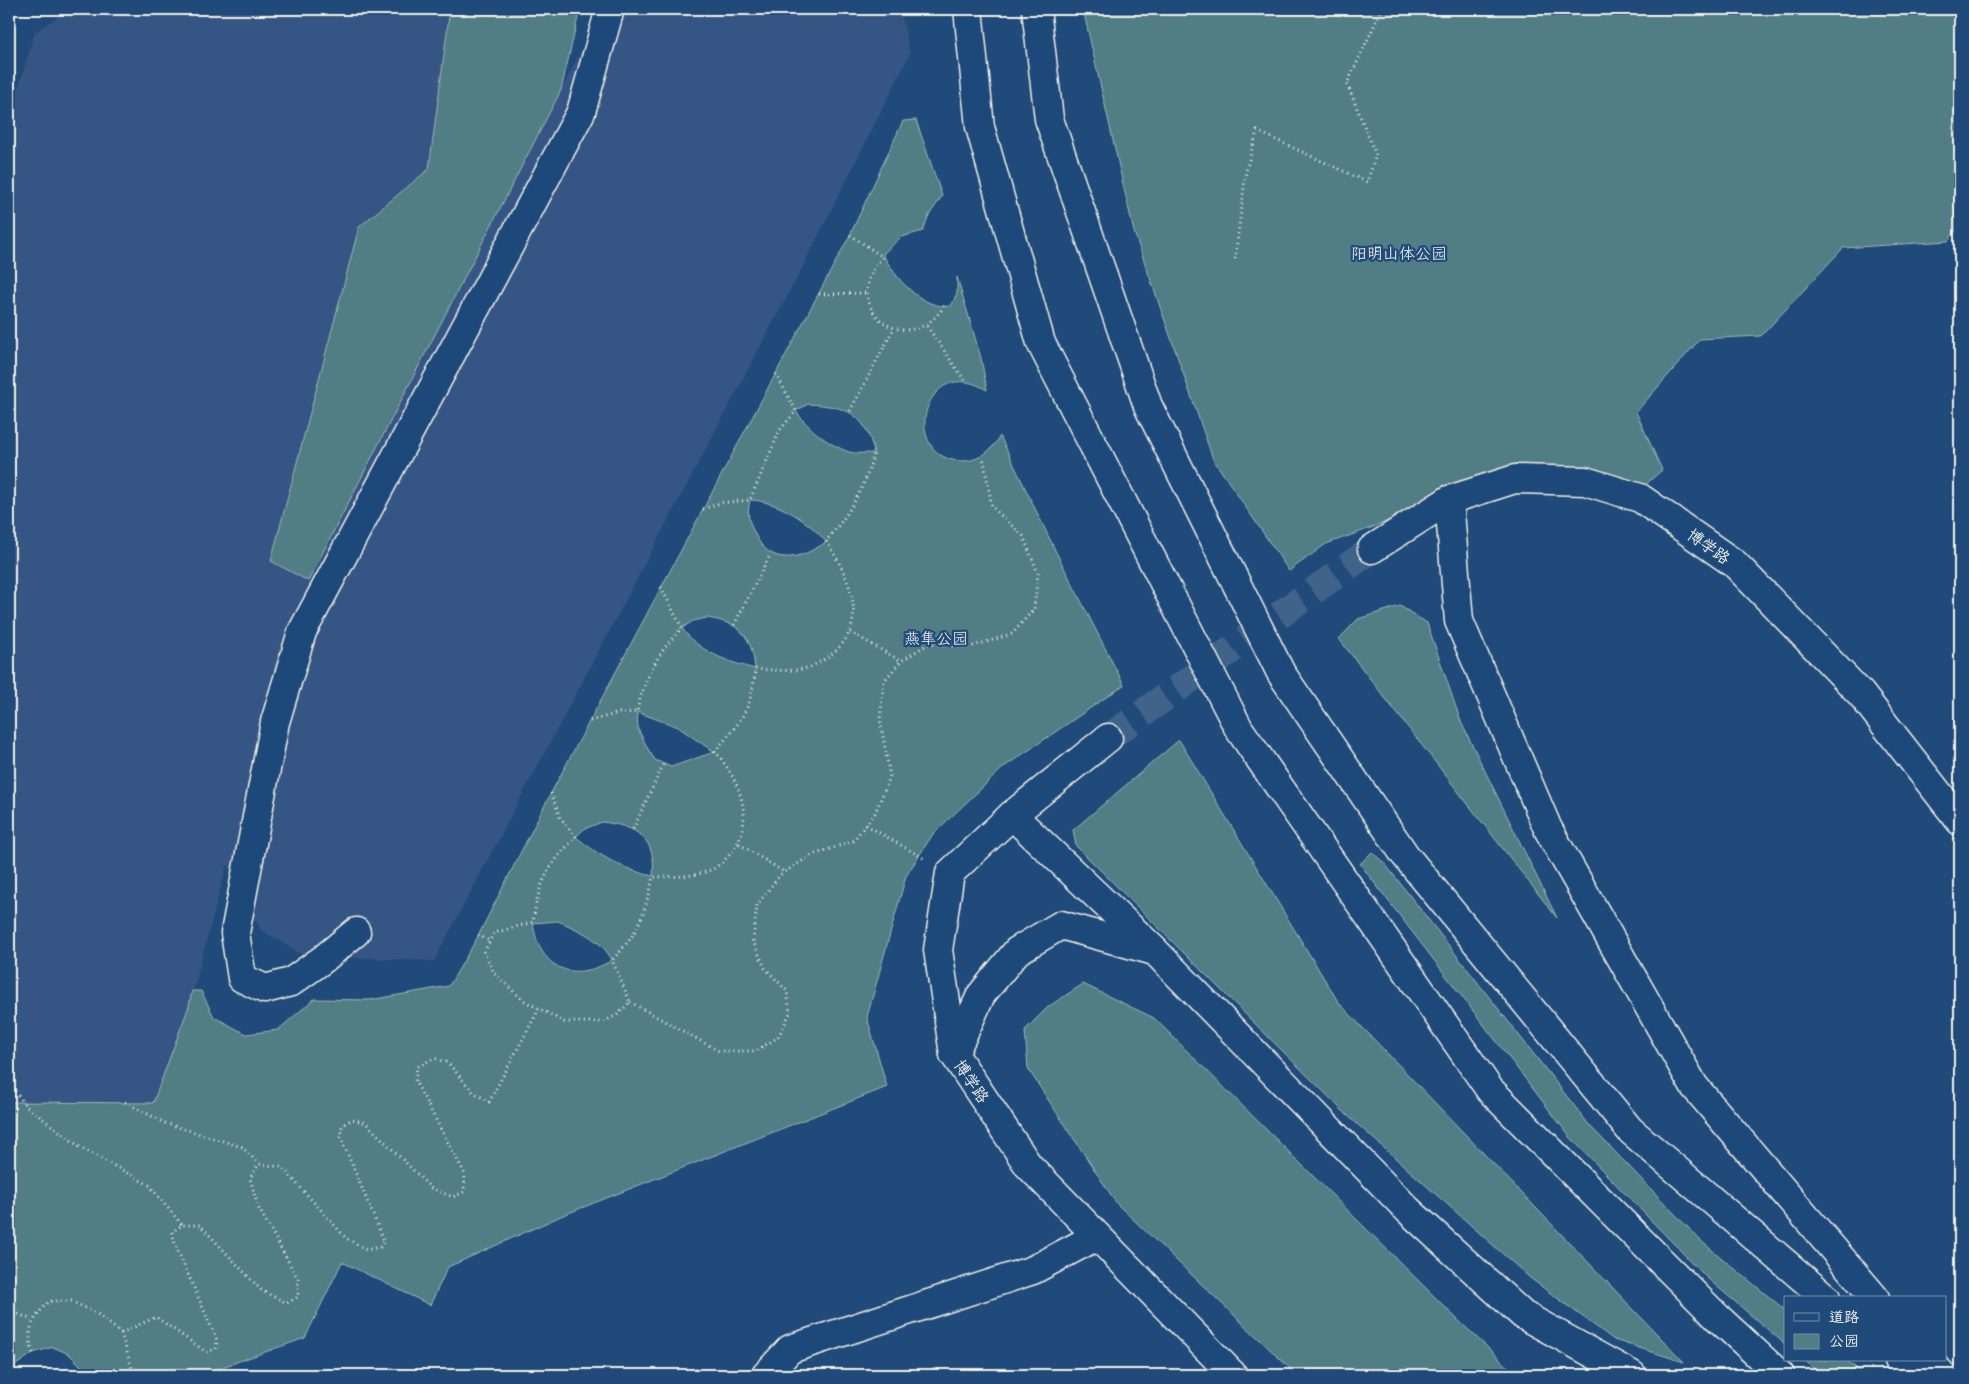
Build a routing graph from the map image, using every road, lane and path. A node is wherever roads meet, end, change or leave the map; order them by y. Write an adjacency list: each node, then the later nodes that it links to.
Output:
1 (610, 9): 36 (main road)
2 (968, 9): 62 (main road)
3 (1036, 9): 50 (main road)
4 (1382, 9): 6 (path)
5 (850, 235): 7 (path)
6 (1235, 259)
7 (866, 293): 8 (path); 11 (path)
8 (819, 294)
9 (944, 306): 10 (path)
10 (927, 326): 11 (path); 13 (path)
11 (894, 328): 14 (path)
12 (776, 374): 18 (path)
13 (964, 381)
14 (850, 411)
15 (874, 453): 23 (path)
16 (983, 456): 24 (path)
17 (1449, 500): 19 (main road, 博学路); 30 (main road, 博学路); 51 (main road)
18 (703, 509)
19 (1372, 548)
20 (770, 555): 22 (path)
21 (661, 587): 25 (path)
22 (734, 625)
23 (850, 632): 24 (path); 33 (path)
24 (901, 661): 31 (path)
25 (590, 721)
26 (1108, 738): 29 (main road)
27 (664, 763): 32 (path)
28 (551, 793): 38 (path)
29 (1012, 815): 35 (main road); 39 (main road)
30 (1960, 821)
31 (866, 825): 34 (path); 35 (path)
32 (632, 829)
33 (739, 844): 34 (path); 42 (path)
34 (784, 872): 42 (path)
35 (950, 873): 44 (main road, 博学路)
36 (356, 932)
37 (478, 935): 38 (path)
38 (490, 942): 43 (path)
39 (1156, 951): 44 (main road); 61 (main road)
40 (12, 956): 41 (path)
41 (9, 988)
42 (630, 1002): 43 (path)
43 (538, 1009): 47 (path)
44 (954, 1054): 49 (main road, 博学路)
45 (9, 1083): 48 (path)
46 (125, 1102): 47 (path)
47 (259, 1164): 48 (path)
48 (182, 1225): 54 (path)
49 (1097, 1236): 59 (main road); 60 (main road, 博学路)
50 (1824, 1296)
51 (1873, 1296)
52 (9, 1310): 53 (path)
53 (32, 1320): 54 (path); 55 (path)
54 (121, 1334): 58 (path)
55 (33, 1354)
56 (1901, 1362): 63 (main road)
57 (1931, 1362): 64 (main road)
58 (134, 1375)
59 (766, 1375)
60 (1233, 1375)
61 (1632, 1375)
62 (1780, 1375)
63 (1916, 1375)
64 (1942, 1375)

